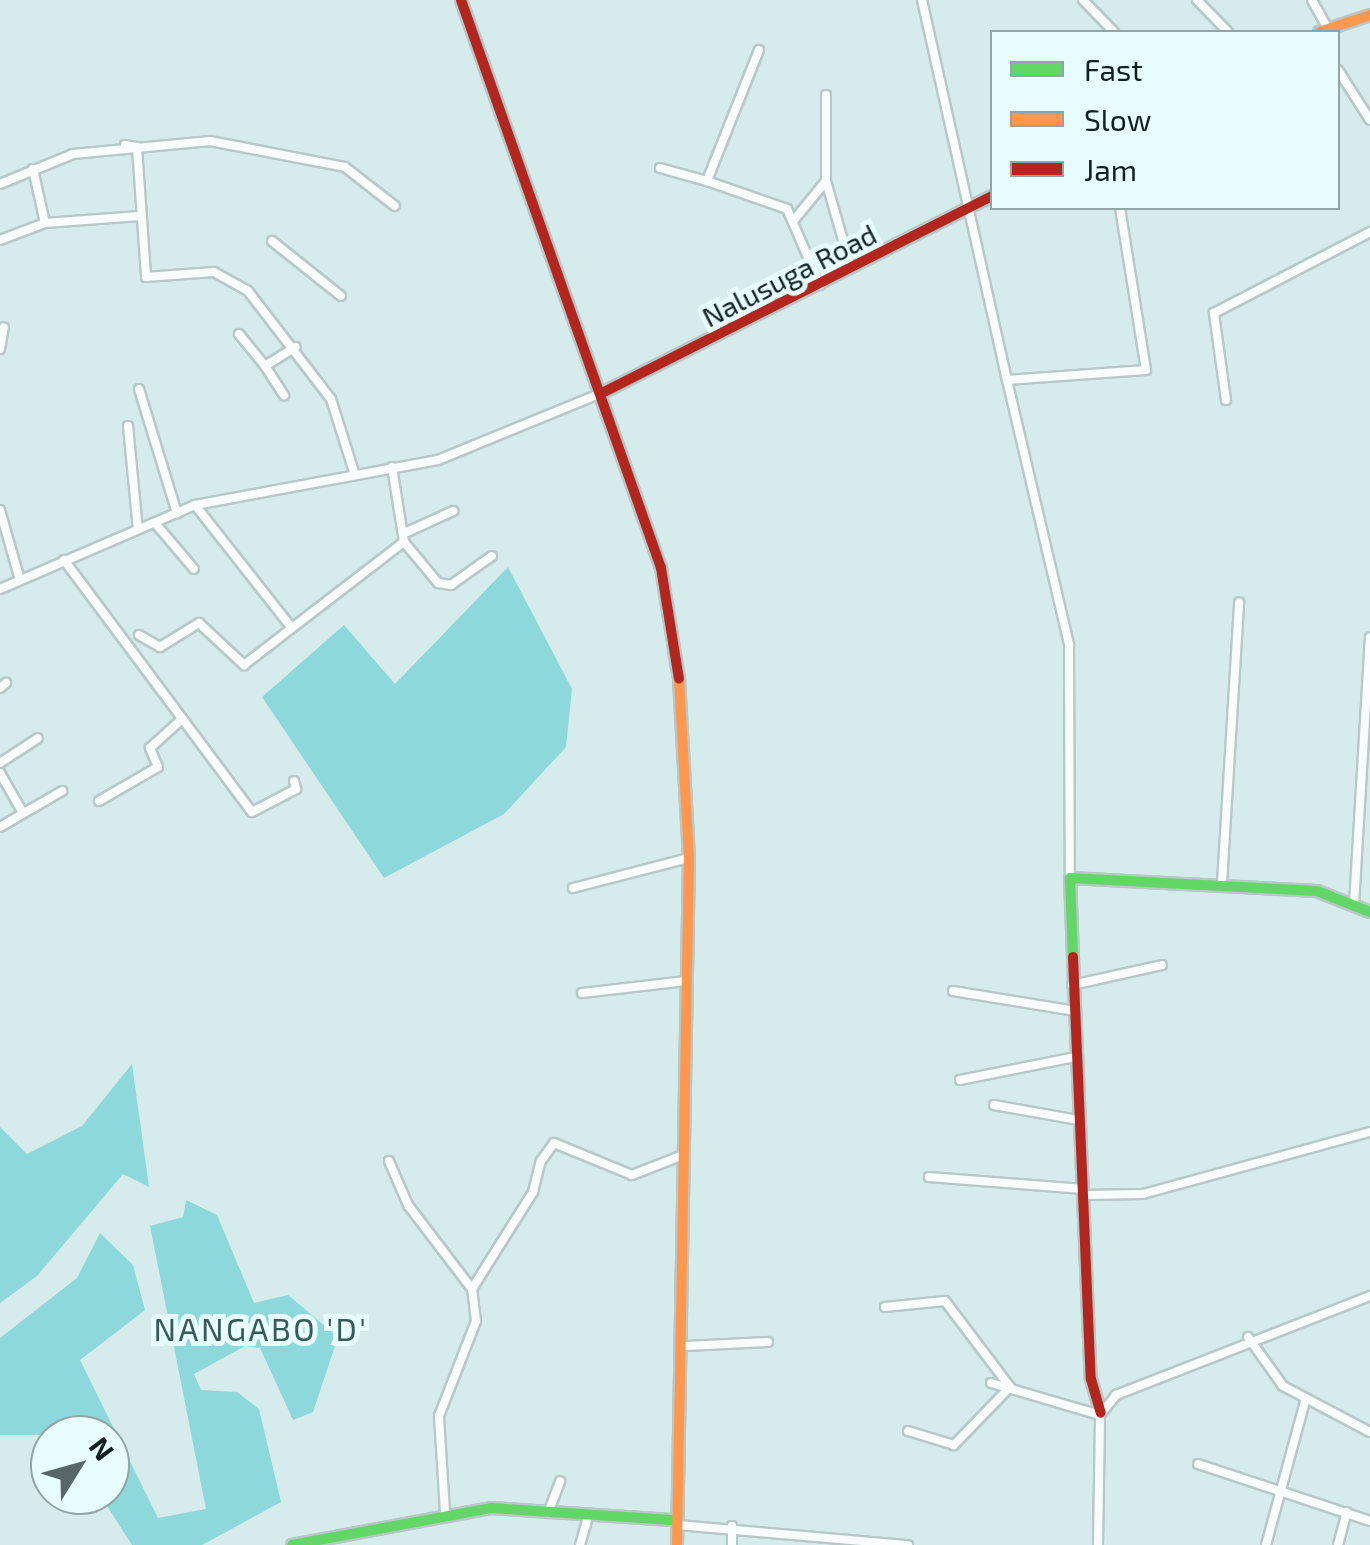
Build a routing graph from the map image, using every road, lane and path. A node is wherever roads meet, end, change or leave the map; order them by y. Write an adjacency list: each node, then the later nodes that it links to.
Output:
1 (462, 0): 42 (street)
2 (922, 0): 25 (street)
3 (1084, 0): 7 (street)
4 (1197, 0): 8 (street)
5 (1312, 0): 9 (street)
6 (1370, 15): 10 (street)
7 (1112, 30)
8 (1226, 30)
9 (1324, 30)
10 (1327, 30)
11 (759, 50): 19 (street)
12 (1340, 73): 14 (street)
13 (826, 94): 20 (street)
14 (1370, 120)
15 (125, 145): 16 (street)
16 (138, 146): 18 (street); 23 (street); 26 (street)
17 (660, 168): 19 (street)
18 (33, 169): 21 (street); 28 (street)
19 (707, 181): 27 (street)
20 (826, 181): 27 (street); 32 (street)
21 (0, 184)
22 (990, 197): 25 (street, Nalusuga Road)
23 (395, 206)
24 (1120, 210): 40 (street)
25 (966, 213): 32 (street, Nalusuga Road); 40 (street)
26 (140, 216): 28 (street); 38 (street)
27 (794, 220): 33 (street)
28 (45, 223): 30 (street)
29 (1370, 232): 44 (street)
30 (0, 240)
31 (272, 241): 34 (street)
32 (852, 270): 33 (street, Nalusuga Road)
33 (820, 288): 42 (street, Nalusuga Road)
34 (341, 296)
35 (4, 327): 37 (street)
36 (239, 334): 39 (street)
37 (0, 348)
38 (294, 348): 39 (street); 47 (street)
39 (265, 366): 43 (street)
40 (1008, 380): 74 (street)
41 (139, 389): 51 (street)
42 (604, 392): 46 (street); 73 (street)
43 (284, 395)
44 (1226, 400)
45 (128, 426): 53 (street)
46 (392, 466): 47 (street); 54 (street)
47 (355, 475): 48 (street)
48 (195, 505): 51 (street); 61 (street)
49 (0, 510): 58 (street)
50 (453, 510): 54 (street)
51 (178, 513): 52 (street)
52 (155, 523): 53 (street); 57 (street)
53 (138, 529): 56 (street)
54 (406, 537): 55 (street); 61 (street)
55 (492, 556)
56 (64, 560): 58 (street); 64 (street)
57 (194, 568)
58 (20, 580): 59 (street)
59 (0, 589)
60 (1240, 603): 75 (street)
61 (291, 627): 62 (street)
62 (139, 634)
63 (1370, 636): 77 (street)
64 (181, 720): 68 (street); 70 (street)
65 (38, 738): 66 (street)
66 (0, 762)
67 (0, 773): 71 (street)
68 (297, 789)
69 (62, 791): 71 (street)
70 (99, 801)
71 (23, 813): 72 (street)
72 (0, 827)
73 (690, 858): 76 (street); 80 (street)
74 (1070, 878): 75 (street); 81 (street)
75 (1222, 883): 77 (street)
76 (573, 888)
77 (1354, 905): 78 (street)
78 (1370, 912)
79 (1162, 965): 81 (street)
80 (686, 981): 83 (street); 90 (street)
81 (1072, 985): 84 (street)
82 (953, 990): 84 (street)
83 (582, 993)
84 (1075, 1011): 85 (street)
85 (1075, 1057): 86 (street); 88 (street)
86 (960, 1080)
87 (994, 1106): 88 (street)
88 (1078, 1120): 93 (street)
89 (1370, 1132): 93 (street)
90 (683, 1155): 94 (street); 99 (street)
91 (389, 1162): 94 (street)
92 (929, 1177): 93 (street)
93 (1084, 1192): 103 (street)
94 (472, 1289): 109 (street)
95 (1370, 1296): 97 (street)
96 (885, 1307): 101 (street)
97 (1248, 1338): 102 (street); 103 (street)
98 (768, 1342): 99 (street)
99 (685, 1346): 114 (street)
100 (991, 1383): 101 (street)
101 (1010, 1387): 103 (street); 104 (street)
102 (1305, 1401): 105 (street); 108 (street)
103 (1100, 1414): 121 (street)
104 (908, 1431)
105 (1370, 1432)
106 (1198, 1464): 108 (street)
107 (560, 1482): 110 (street)
108 (1284, 1491): 111 (street); 122 (street)
109 (444, 1512): 110 (street); 116 (street)
110 (548, 1512): 112 (street)
111 (1347, 1512): 113 (street); 123 (street)
112 (588, 1517): 114 (street); 117 (street)
113 (1370, 1521)
114 (675, 1523): 115 (street); 118 (street)
115 (732, 1526): 119 (street); 120 (street)
116 (292, 1545)
117 (580, 1545)
118 (677, 1545)
119 (732, 1545)
120 (908, 1545)
121 (1098, 1545)
122 (1266, 1545)
123 (1338, 1545)

